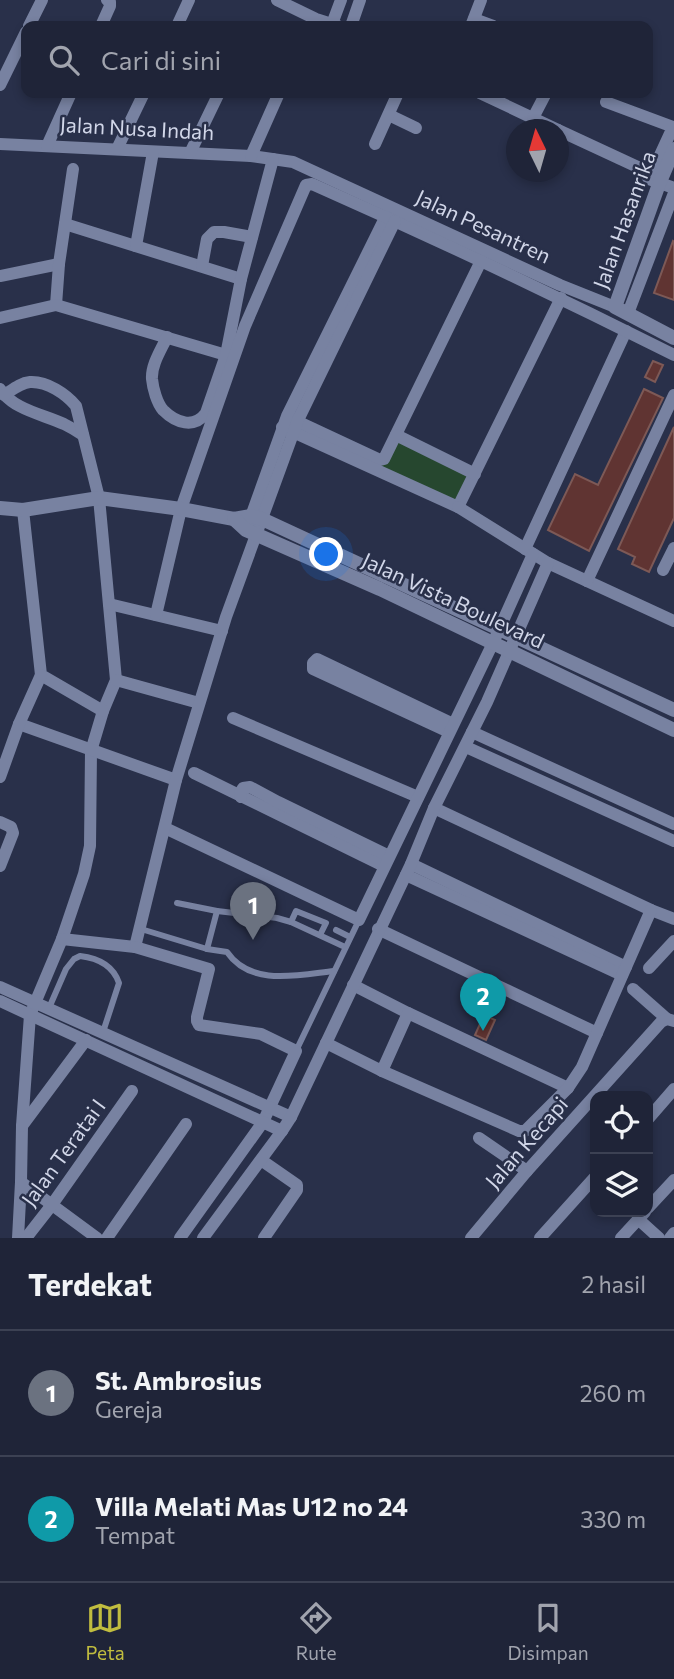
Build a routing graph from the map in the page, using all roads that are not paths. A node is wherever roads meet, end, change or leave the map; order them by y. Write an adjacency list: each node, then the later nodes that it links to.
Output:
1 (42, 0): 8 (street)
2 (107, 0): 9 (street)
3 (189, 0): 10 (street)
4 (277, 0): 11 (street)
5 (341, 0): 12 (street)
6 (360, 0): 13 (street)
7 (481, 0): 14 (street)
8 (32, 21)
9 (103, 21)
10 (179, 21)
11 (312, 21)
12 (336, 21)
13 (353, 21)
14 (474, 21)
15 (21, 42): 16 (street)
16 (0, 85)
17 (69, 98): 31 (street)
18 (142, 98): 32 (street)
19 (217, 98): 35 (street)
20 (274, 98): 36 (street)
21 (396, 98): 25 (street)
22 (491, 98): 26 (street)
23 (543, 98): 26 (street)
24 (606, 102): 39 (street)
25 (389, 115): 27 (street); 30 (street)
26 (533, 118)
27 (416, 128)
28 (569, 135): 39 (street)
29 (0, 144): 31 (street, Jalan Nusa Indah)
30 (375, 144)
31 (47, 146): 32 (street, Jalan Nusa Indah)
32 (117, 149): 34 (street, Jalan Nusa Indah)
33 (674, 149): 39 (street, Jalan Hasanrika)
34 (153, 152): 35 (street, Jalan Nusa Indah); 44 (street)
35 (190, 153): 36 (street, Jalan Nusa Indah)
36 (251, 156): 37 (street, Jalan Nusa Indah)
37 (279, 160): 43 (street); 52 (street, Jalan Pesantren)
38 (73, 169): 42 (street)
39 (658, 173): 40 (street); 52 (street, Jalan Hasanrika)
40 (674, 191): 52 (street)
41 (391, 219): 45 (street); 61 (street); 68 (street)
42 (65, 224): 44 (street); 46 (street)
43 (252, 237): 47 (street); 49 (street)
44 (136, 246): 47 (street)
45 (481, 261): 50 (street); 63 (street)
46 (59, 264): 48 (street); 51 (street)
47 (202, 266): 49 (street)
48 (0, 276)
49 (241, 279): 57 (street)
50 (561, 298): 54 (street); 64 (street)
51 (56, 305): 53 (street); 55 (street)
52 (622, 307): 56 (street, Jalan Pesantren)
53 (0, 318)
54 (626, 331): 58 (street); 72 (street)
55 (167, 337): 57 (street); 57 (street)
56 (674, 338)
57 (226, 355)
58 (674, 355)
59 (2, 392): 62 (street); 62 (street)
60 (674, 395): 75 (street)
61 (290, 424): 63 (street); 66 (street); 70 (street)
62 (83, 435): 65 (street)
63 (396, 435): 64 (street)
64 (475, 474): 66 (street)
65 (99, 498): 68 (street); 69 (street); 76 (street)
66 (458, 507): 72 (street)
67 (0, 508): 69 (street)
68 (181, 509): 70 (street, Jalan Vista Boulevard); 77 (street)
69 (23, 510): 82 (street)
70 (254, 525): 79 (street); 80 (street, Jalan Vista Boulevard)
71 (674, 548): 74 (street)
72 (529, 552): 73 (street); 80 (street)
73 (548, 563): 75 (street); 81 (street)
74 (663, 570)
75 (587, 581): 78 (street)
76 (109, 604): 77 (street); 83 (street)
77 (156, 615): 79 (street)
78 (674, 621)
79 (222, 631): 84 (street)
80 (496, 636): 81 (street, Jalan Vista Boulevard); 89 (street)
81 (513, 644): 86 (street, Jalan Vista Boulevard); 90 (street, Jalan Vista Boulevard); 91 (street)
82 (41, 676): 85 (street); 88 (street)
83 (116, 680): 84 (street); 85 (street)
84 (199, 703): 97 (street)
85 (103, 710): 93 (street)
86 (674, 710)
87 (233, 718): 99 (street)
88 (19, 724): 93 (street); 95 (street)
89 (451, 728): 89 (street); 99 (street)
90 (674, 730)
91 (472, 732): 92 (street); 96 (street)
92 (466, 747): 98 (street); 100 (street)
93 (91, 751): 97 (street); 120 (street)
94 (194, 773): 106 (street)
95 (0, 777)
96 (570, 777): 98 (street); 102 (street)
97 (176, 780): 103 (street)
98 (563, 792): 104 (street)
99 (418, 797): 106 (street)
100 (434, 808): 108 (street); 110 (street)
101 (0, 822): 107 (street)
102 (669, 822): 104 (street)
103 (165, 828): 113 (street); 115 (street)
104 (657, 834): 105 (street)
105 (674, 841)
106 (387, 861): 113 (street)
107 (0, 866)
108 (408, 869): 116 (street); 127 (street)
109 (177, 903): 111 (lane)
110 (651, 910): 112 (street); 127 (street)
111 (217, 911): 114 (lane); 124 (lane)
112 (674, 919)
113 (359, 920): 119 (lane)
114 (291, 922): 118 (lane); 118 (lane)
115 (141, 929): 122 (street); 124 (lane)
116 (379, 929): 128 (street); 137 (street)
117 (336, 930): 119 (lane)
118 (320, 935): 123 (lane)
119 (350, 937): 123 (lane)
120 (62, 939): 122 (street); 132 (street)
121 (674, 941): 125 (street)
122 (135, 947): 140 (street)
123 (345, 947): 126 (lane)
124 (207, 948): 126 (lane)
125 (649, 968)
126 (334, 971): 140 (lane)
127 (624, 971): 137 (street)
128 (353, 985): 134 (street); 139 (street)
129 (0, 987): 132 (street)
130 (633, 989): 135 (street)
131 (0, 1001): 132 (street)
132 (32, 1008): 133 (street); 138 (street); 150 (street)
133 (49, 1008): 136 (street); 136 (lane)
134 (408, 1013): 141 (street); 142 (street)
135 (670, 1020): 154 (street, Jalan Kecapi)
136 (103, 1032): 145 (street)
137 (597, 1033): 142 (street)
138 (86, 1040): 148 (street); 150 (street)
139 (326, 1043): 141 (street); 147 (street)
140 (296, 1051): 145 (street)
141 (382, 1071): 142 (street)
142 (568, 1088)
143 (132, 1091): 159 (street, Jalan Teratai I)
144 (672, 1095): 146 (street)
145 (271, 1108): 147 (street); 148 (street)
146 (653, 1114)
147 (291, 1116): 151 (street)
148 (264, 1122): 151 (street); 167 (street)
149 (186, 1124): 166 (street)
150 (22, 1126): 156 (street)
151 (282, 1131): 153 (street)
152 (479, 1138): 154 (street)
153 (261, 1160): 168 (street); 169 (street)
154 (527, 1171): 170 (street, Jalan Kecapi)
155 (674, 1180): 158 (street)
156 (21, 1182): 159 (street); 163 (street)
157 (590, 1183): 171 (street)
158 (653, 1202)
159 (51, 1206): 164 (street, Jalan Teratai I); 165 (street)
160 (639, 1217): 172 (street)
161 (646, 1217): 173 (street)
162 (674, 1233): 174 (street)
163 (18, 1238)
164 (26, 1238)
165 (97, 1238)
166 (107, 1238)
167 (180, 1238)
168 (203, 1238)
169 (264, 1238)
170 (471, 1238)
171 (540, 1238)
172 (621, 1238)
173 (659, 1238)
174 (670, 1238)

